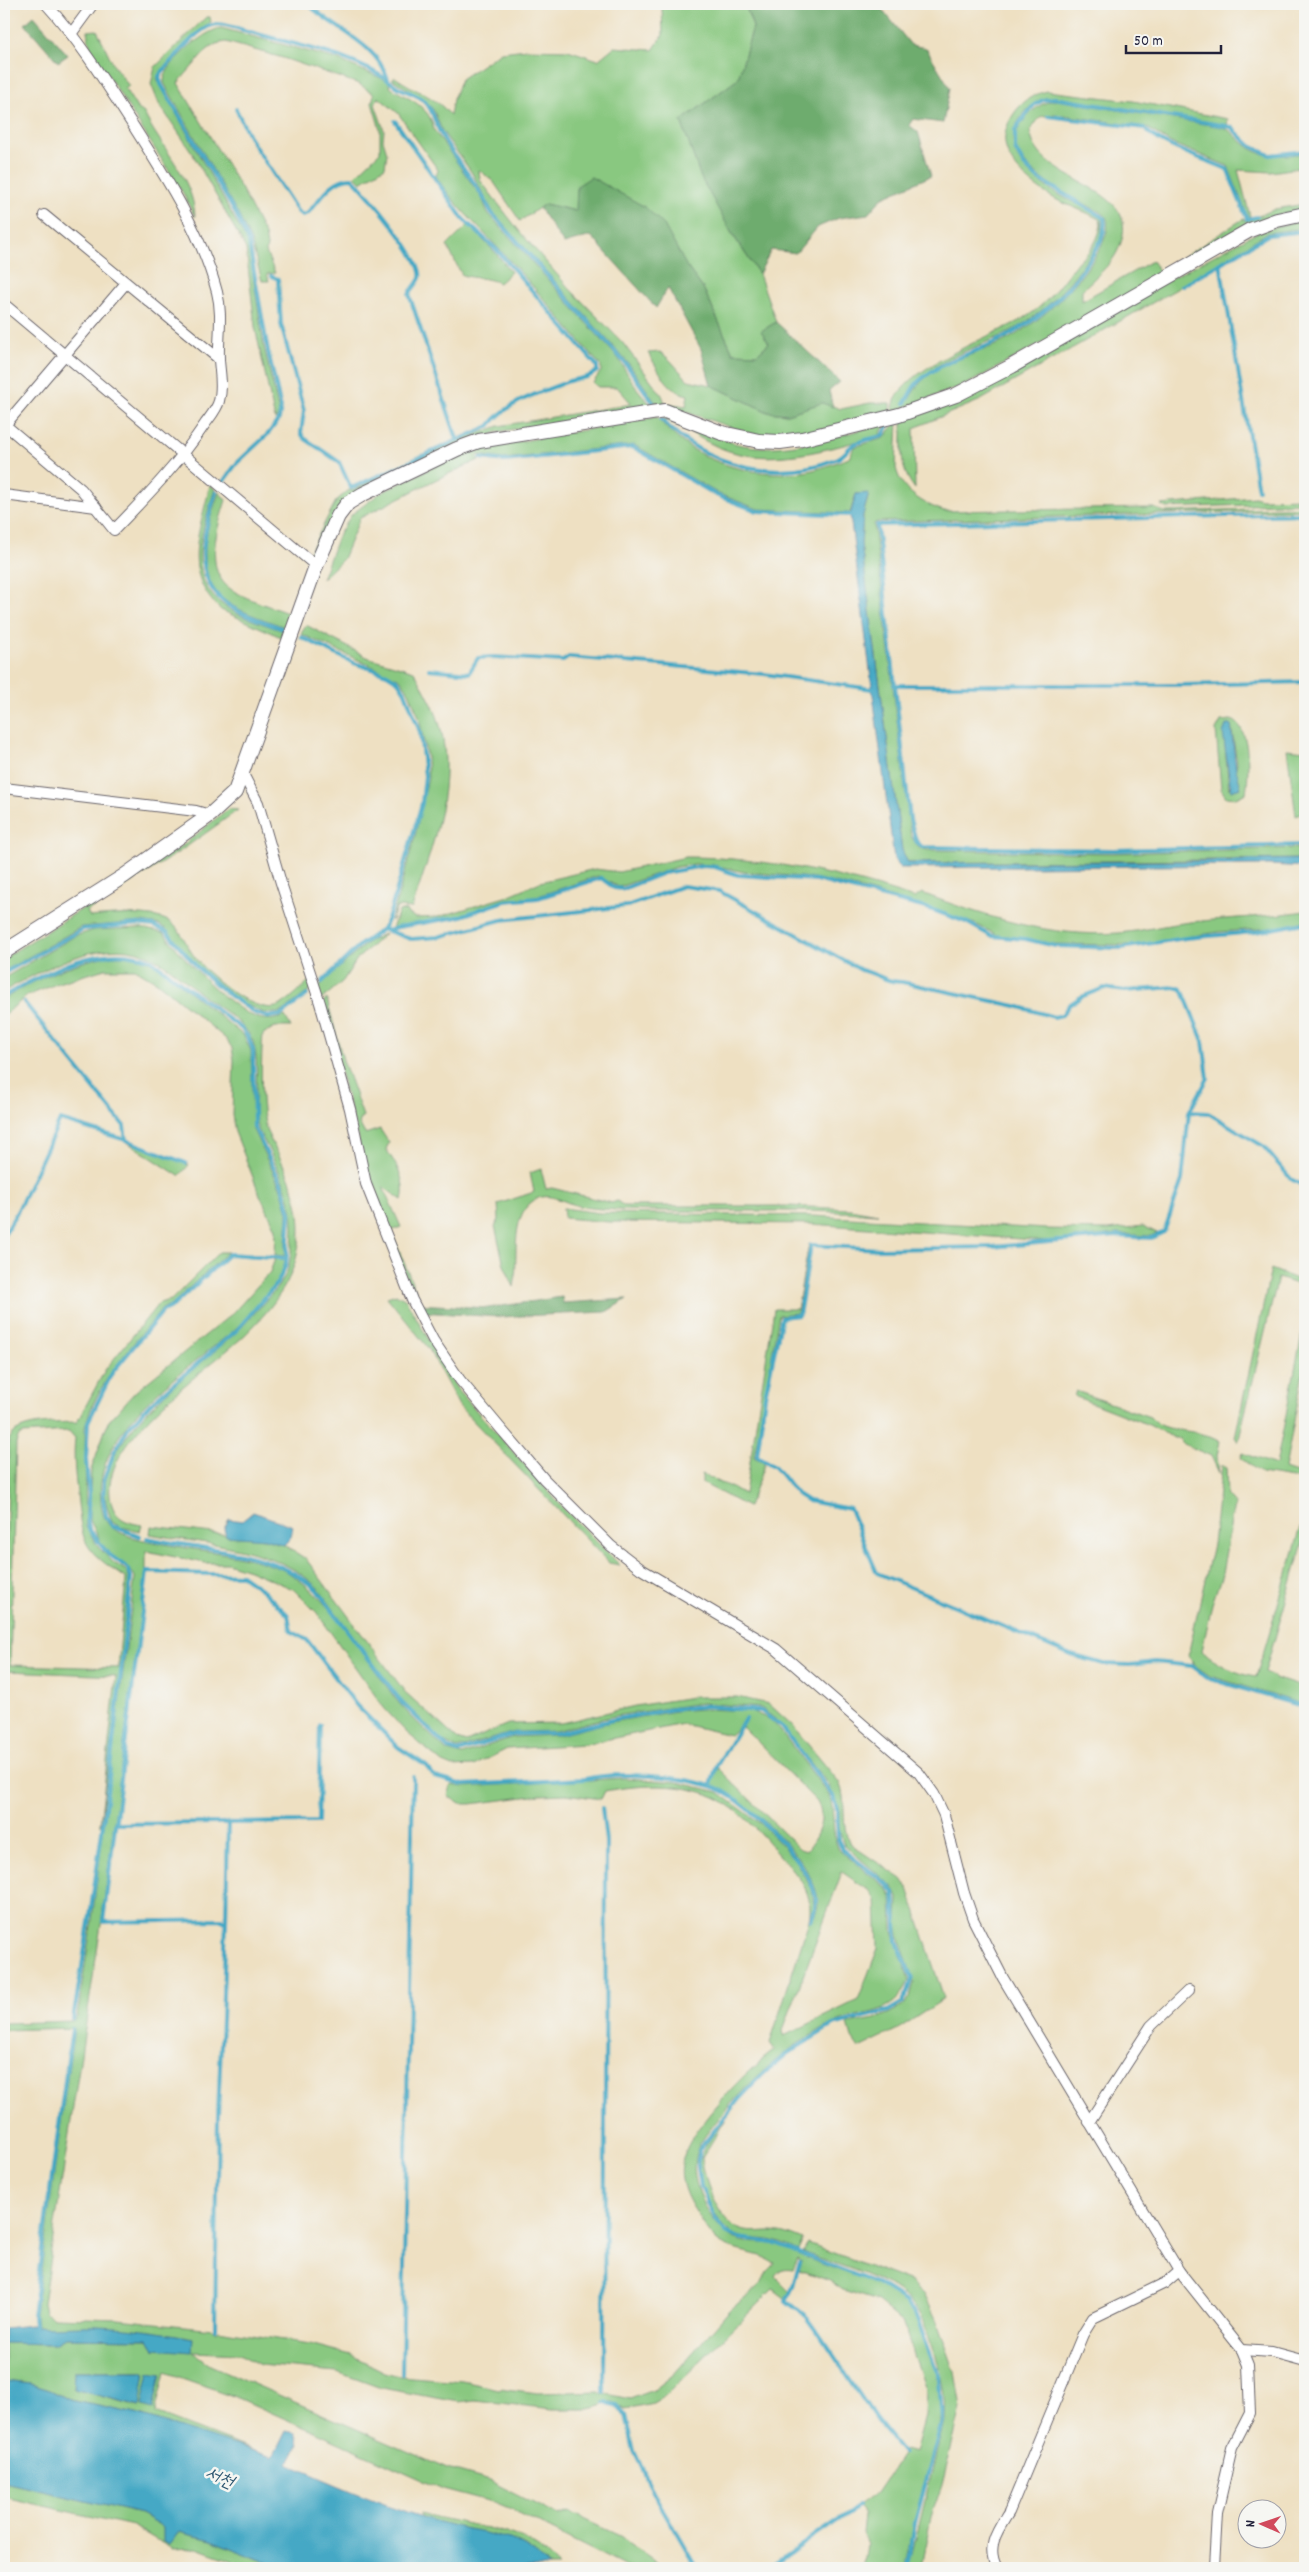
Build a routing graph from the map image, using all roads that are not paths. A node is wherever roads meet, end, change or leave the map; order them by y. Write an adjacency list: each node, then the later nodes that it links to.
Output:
1 (46, 4): 3 (street)
2 (93, 4): 3 (street)
3 (71, 34): 9 (street)
4 (1305, 214): 14 (street)
5 (44, 215): 6 (street)
6 (126, 283): 8 (street); 9 (street)
7 (4, 304): 8 (street)
8 (65, 355): 10 (street); 11 (street)
9 (219, 359): 11 (street)
10 (4, 424): 13 (street)
11 (184, 456): 13 (street); 14 (street)
12 (4, 494): 13 (street)
13 (96, 507)
14 (316, 566): 15 (street)
15 (243, 774): 17 (street); 20 (street)
16 (4, 788): 17 (street)
17 (210, 815): 18 (street)
18 (4, 952)
19 (1189, 1990): 20 (street)
20 (1089, 2122): 21 (street)
21 (1179, 2271): 22 (street); 24 (street)
22 (1242, 2350): 23 (street); 25 (street)
23 (1305, 2361)
24 (997, 2568)
25 (1214, 2568)

